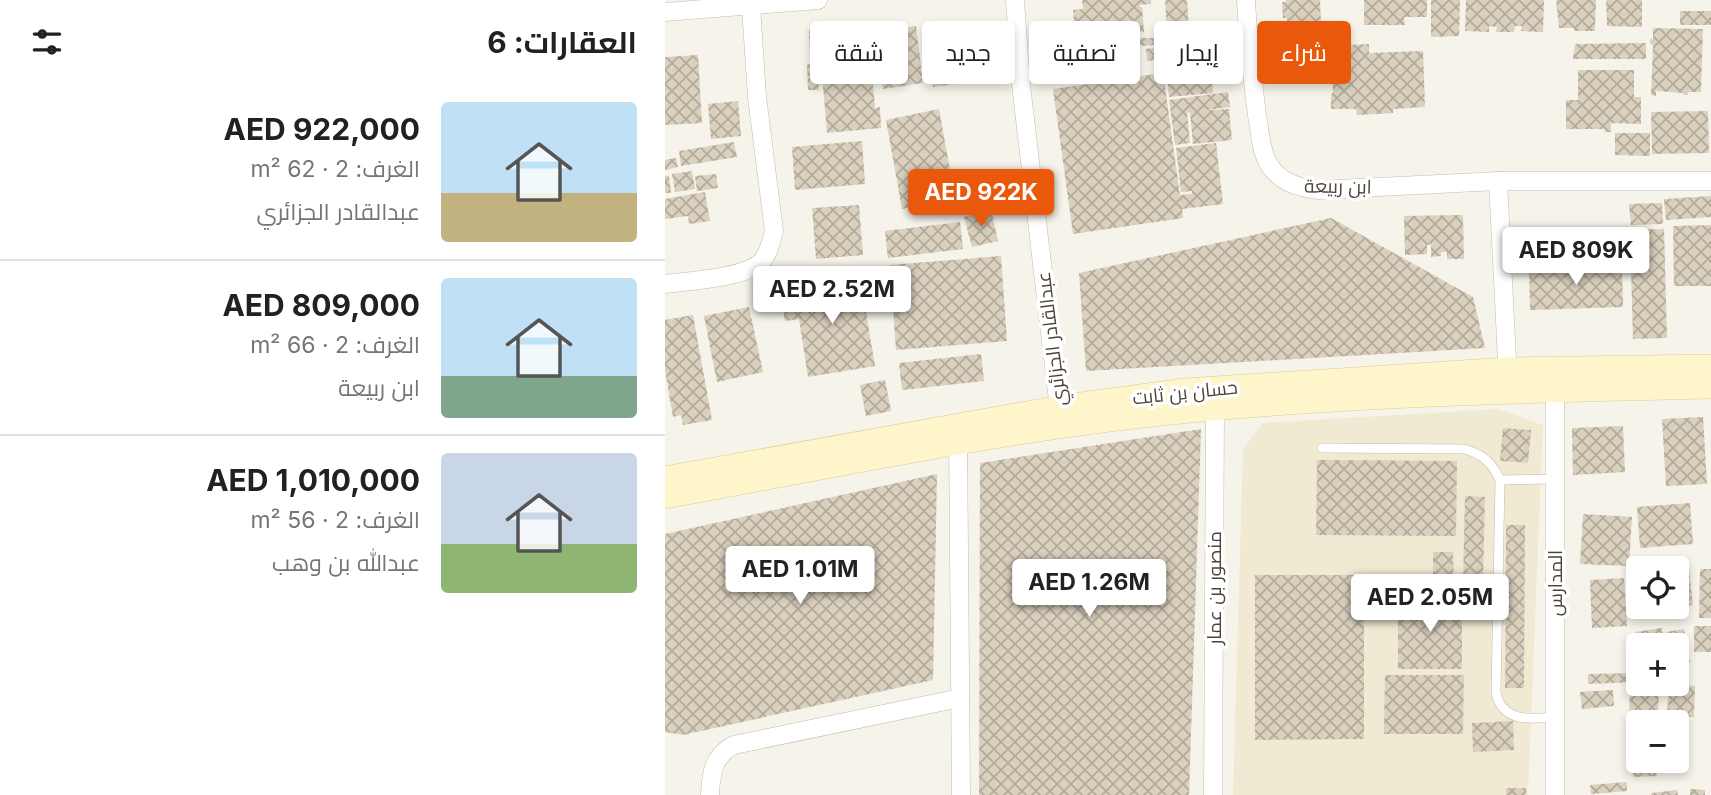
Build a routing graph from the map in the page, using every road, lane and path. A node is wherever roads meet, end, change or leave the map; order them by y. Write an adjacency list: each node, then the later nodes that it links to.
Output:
1 (818, 0): 5 (street)
2 (1015, 0): 16 (street, عبدالقادر الجزائري)
3 (1247, 0): 7 (street, ابن ربيعة)
4 (694, 5): 5 (street); 6 (street)
5 (751, 7): 9 (street)
6 (665, 12)
7 (1498, 181): 8 (street, ابن ربيعة); 11 (street)
8 (1711, 181)
9 (665, 284)
10 (1711, 366): 12 (street, حسان بن ثابت)
11 (1508, 380): 12 (street, حسان بن ثابت); 13 (street, حسان بن ثابت); 15 (street, حسان بن ثابت)
12 (1555, 380): 14 (street, حسان بن ثابت); 20 (street, المدارس)
13 (1227, 386): 15 (street, منصور بن عمار); 16 (street, حسان بن ثابت)
14 (1711, 387)
15 (1215, 408): 16 (street, حسان بن ثابت); 27 (street, منصور بن عمار)
16 (1060, 417): 17 (street, حسان بن ثابت)
17 (958, 435): 19 (street, حسان بن ثابت); 22 (street, حسان بن ثابت); 23 (street)
18 (1322, 448): 21 (lane)
19 (665, 478)
20 (1555, 479): 21 (lane); 24 (street, المدارس)
21 (1500, 480): 24 (lane)
22 (665, 497)
23 (960, 698): 25 (street); 26 (street)
24 (1555, 717): 28 (street, المدارس)
25 (710, 795)
26 (961, 795)
27 (1213, 795)
28 (1555, 795)

